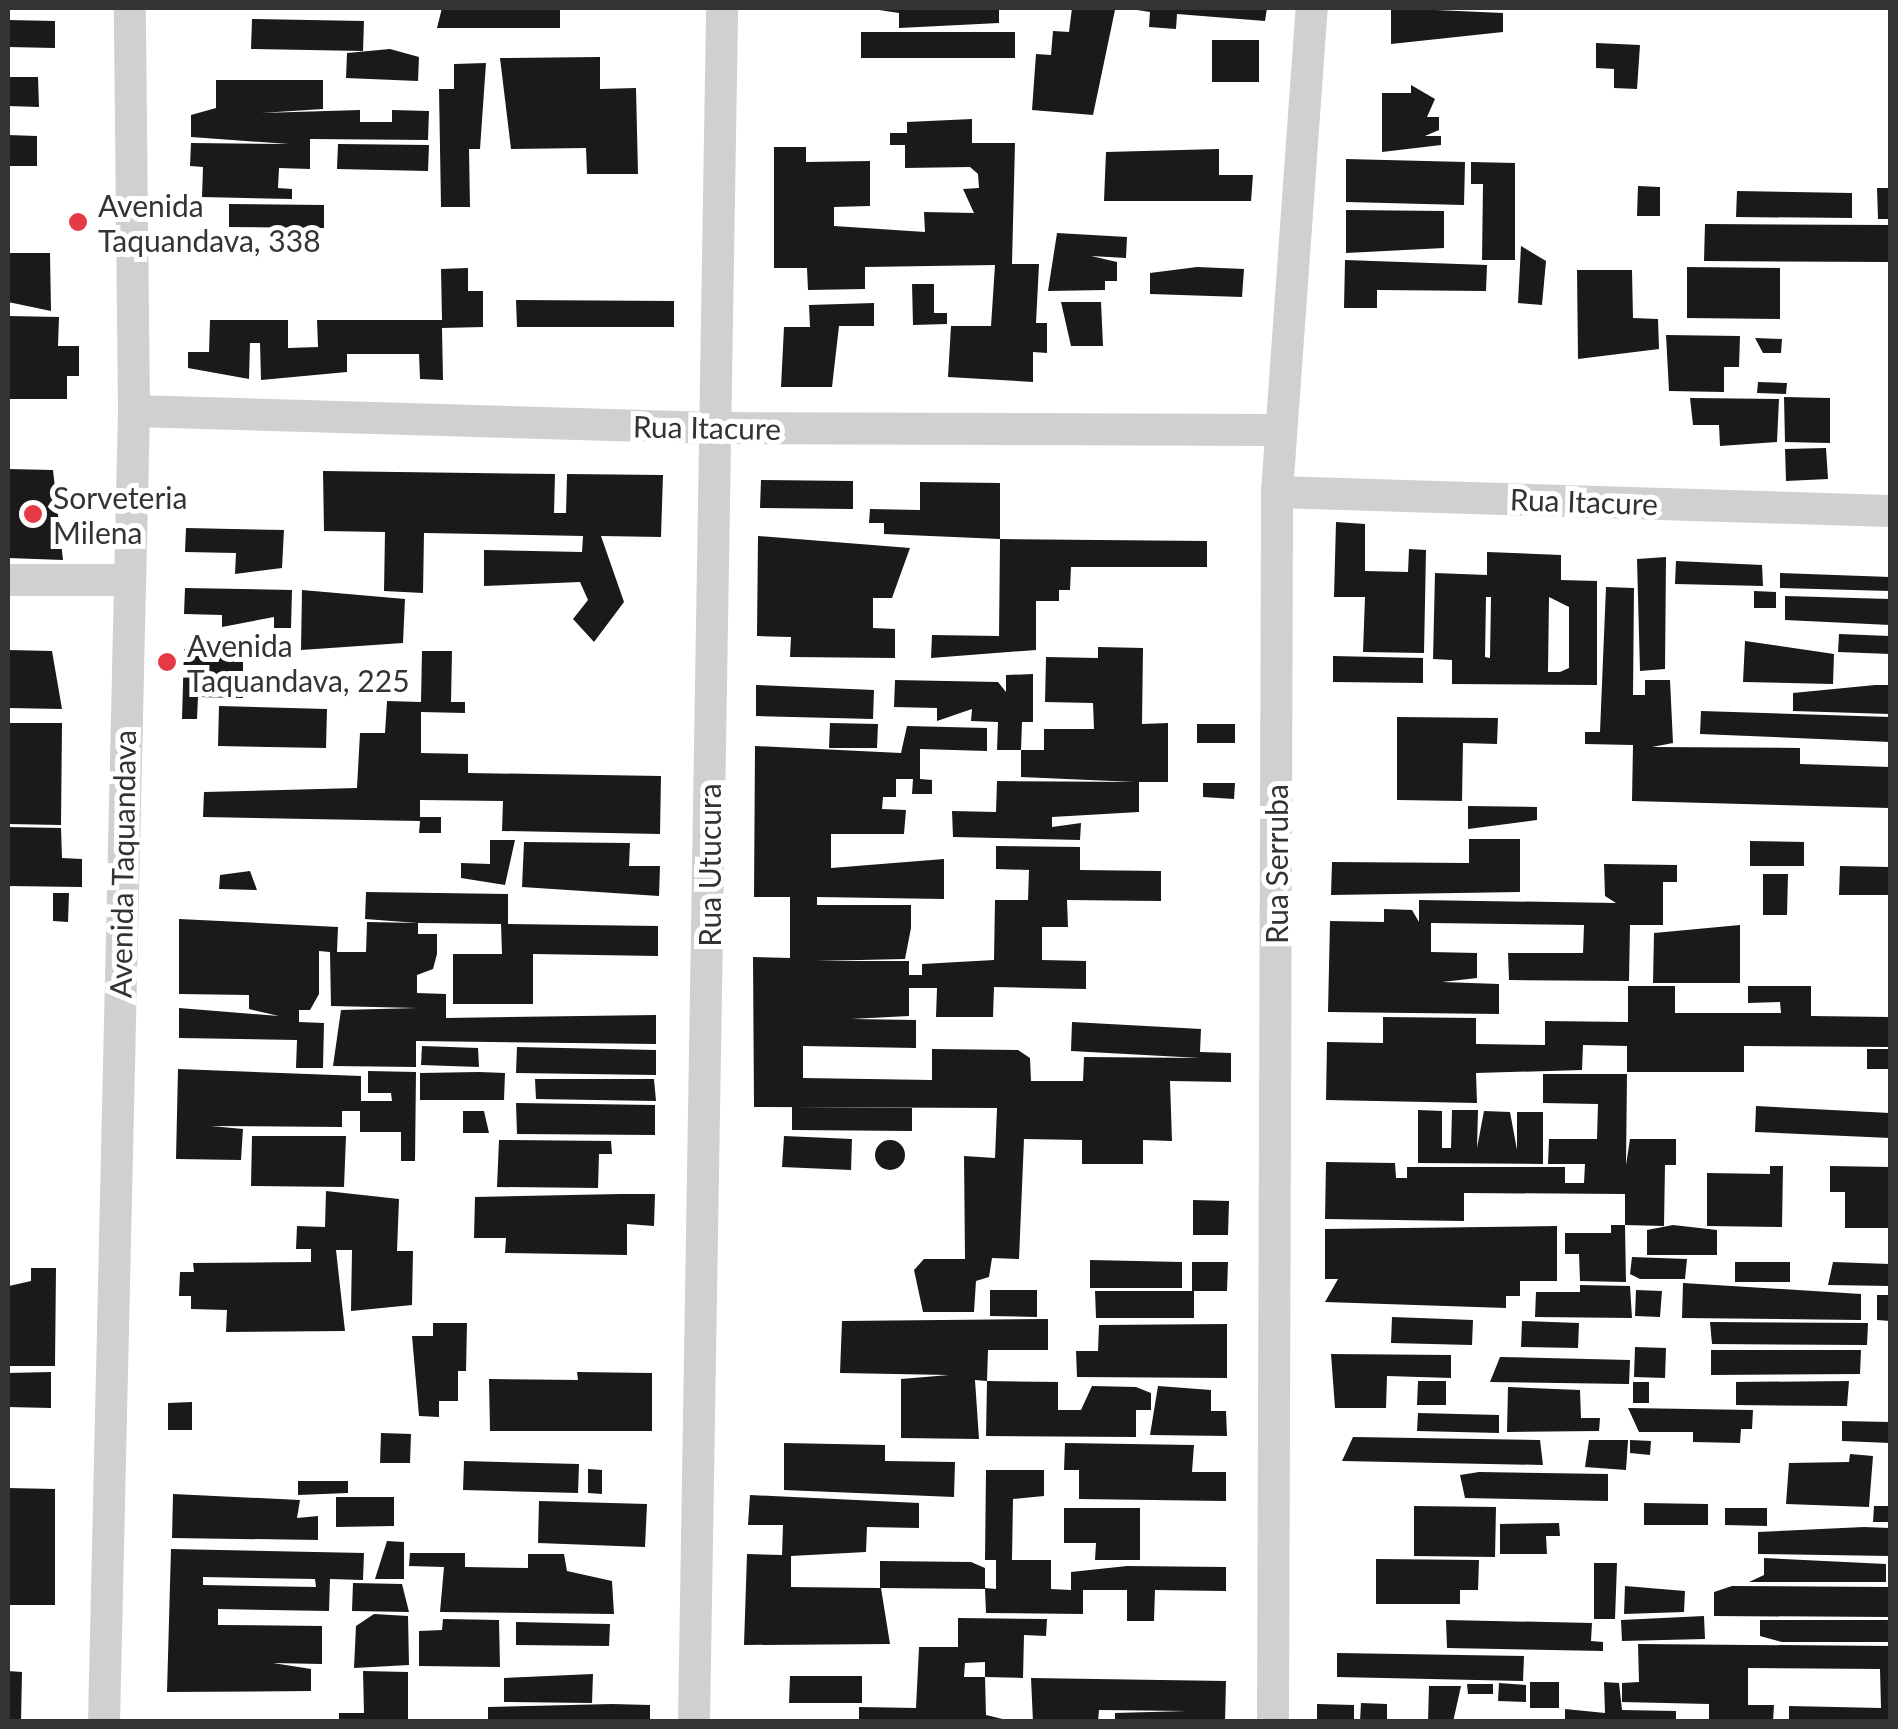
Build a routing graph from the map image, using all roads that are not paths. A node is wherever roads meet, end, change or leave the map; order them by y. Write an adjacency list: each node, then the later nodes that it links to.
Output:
1 (130, 8): 4 (street, Avenida Taquandava)
2 (722, 8): 5 (street, Rua Utucura)
3 (1312, 8): 6 (street, Rua Serruba)
4 (134, 411): 5 (street, Rua Itacure); 10 (street, Avenida Taquandava)
5 (716, 428): 6 (street, Rua Itacure); 12 (street, Rua Utucura)
6 (1281, 430): 7 (street, Rua Serruba)
7 (1277, 492): 8 (street, Rua Itacure); 13 (street, Rua Serruba)
8 (1890, 511)
9 (8, 580): 10 (street)
10 (128, 580): 11 (street, Avenida Taquandava)
11 (104, 1722)
12 (694, 1722)
13 (1273, 1722)

